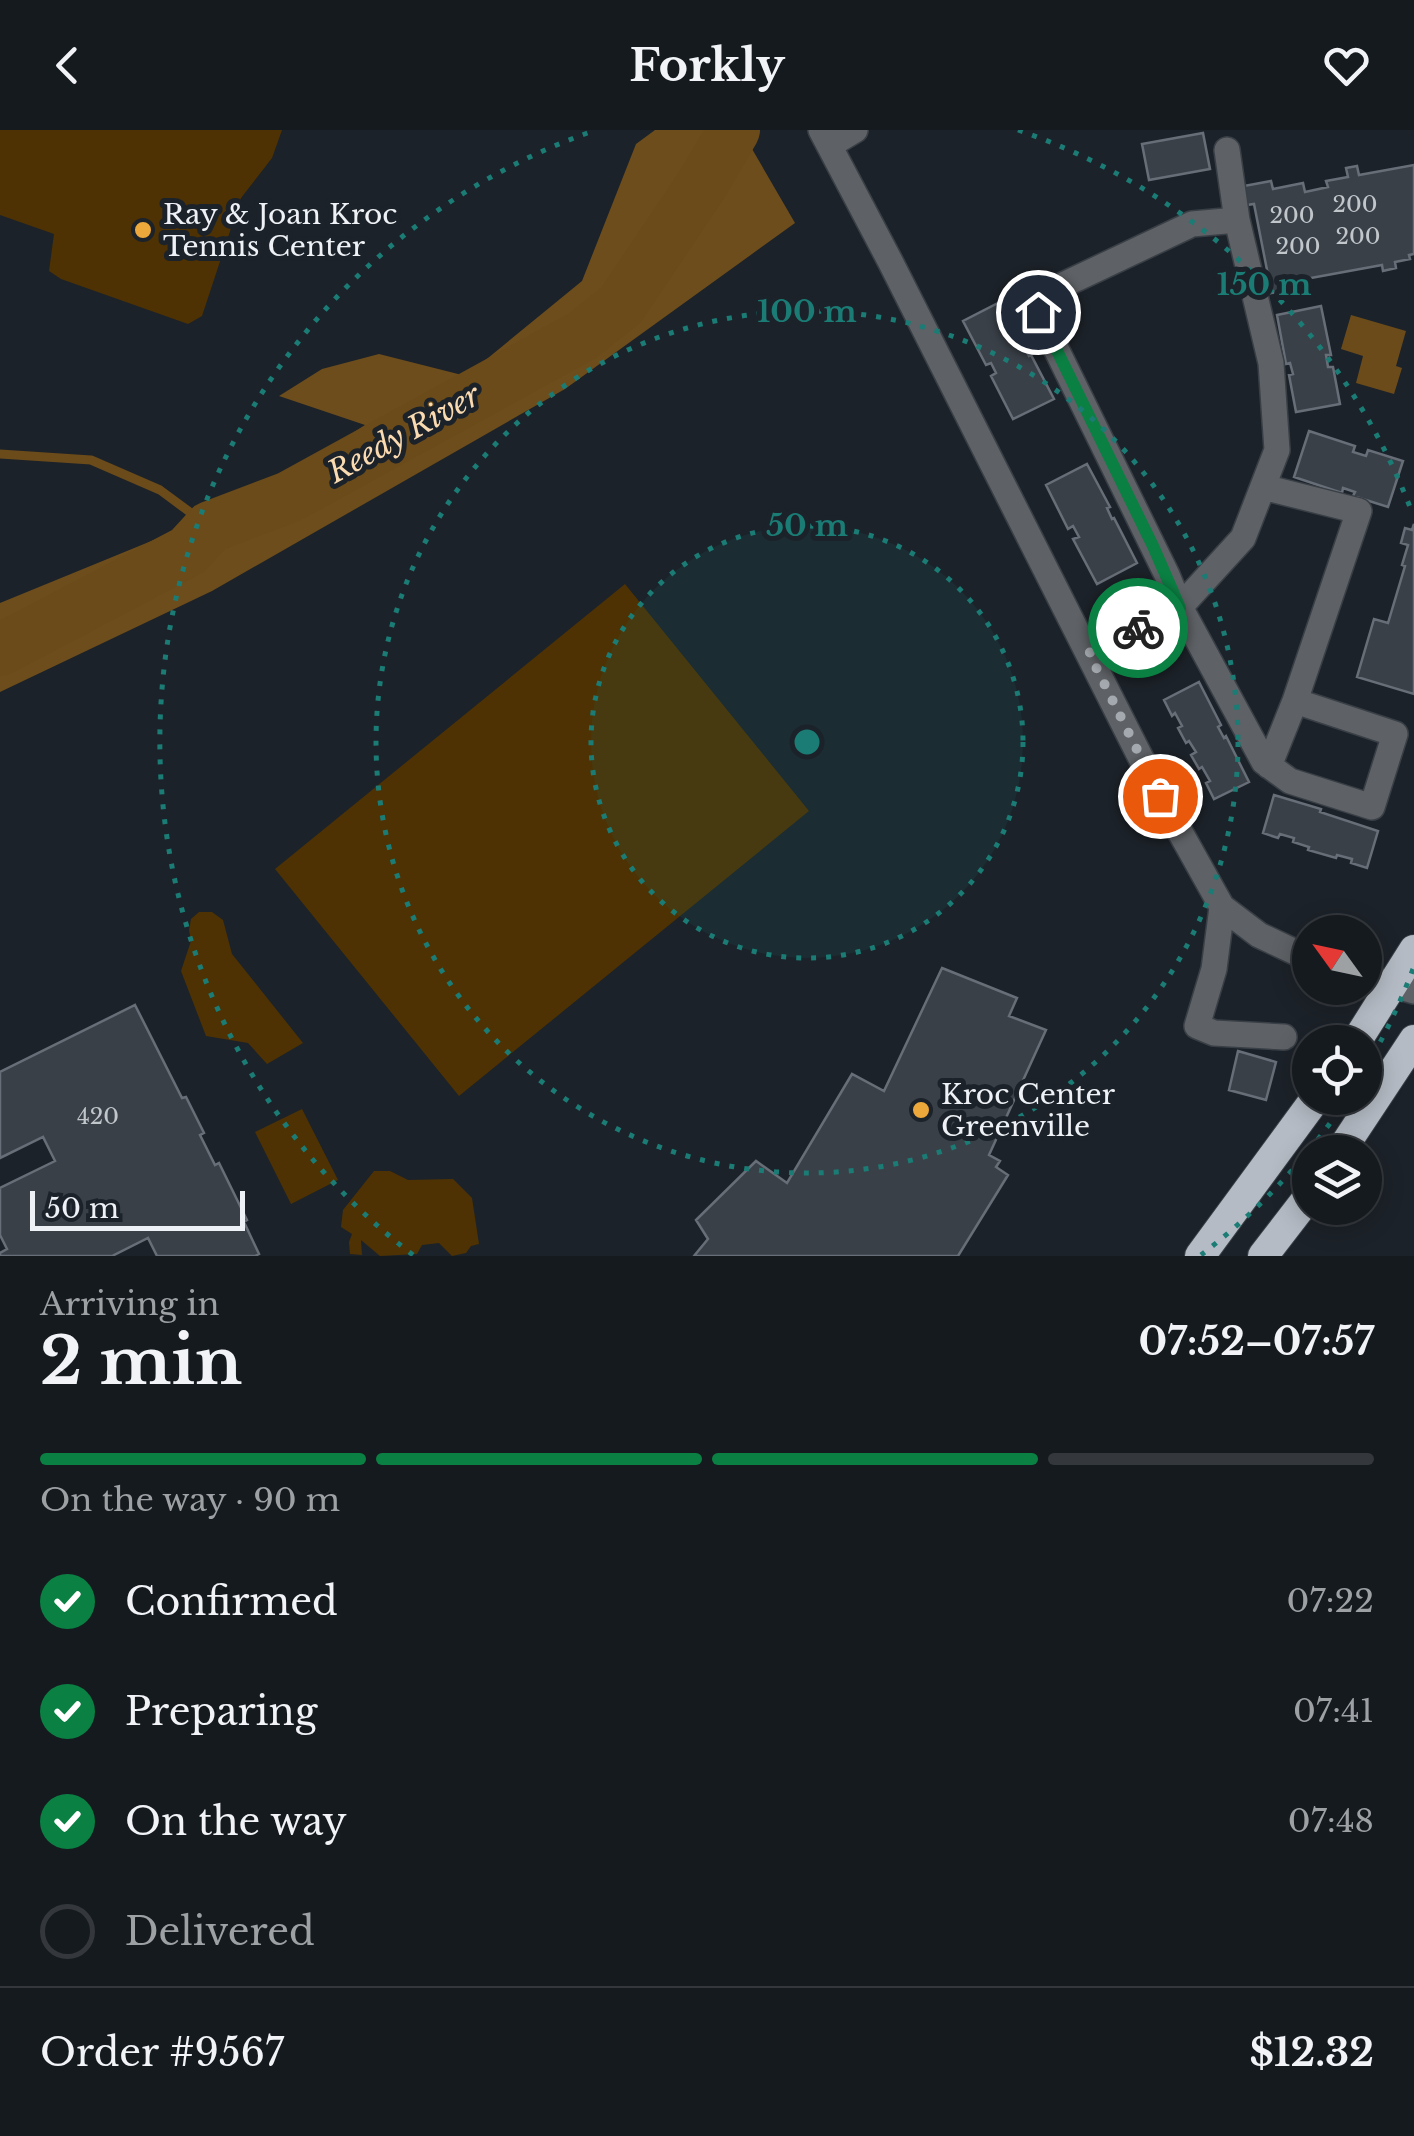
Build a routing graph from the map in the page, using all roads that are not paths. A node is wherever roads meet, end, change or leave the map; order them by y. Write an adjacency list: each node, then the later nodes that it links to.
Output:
1 (856, 130): 2 (street)
2 (825, 138): 7 (street)
3 (1228, 150): 4 (street)
4 (1237, 220): 5 (street); 6 (street)
5 (1263, 486): 6 (street); 8 (street)
6 (1180, 608): 7 (street); 9 (street)
7 (1089, 653): 10 (street)
8 (1295, 701): 9 (street); 9 (street)
9 (1269, 766)
10 (1222, 908): 11 (street); 15 (street)
11 (1292, 950)
12 (1414, 950): 13 (highway)
13 (1390, 984): 14 (highway)
14 (1366, 1025)
15 (1284, 1037)
16 (1414, 1040): 18 (highway)
17 (1304, 1115): 20 (highway)
18 (1351, 1135)
19 (1292, 1219): 21 (highway)
20 (1200, 1256)
21 (1264, 1256)

